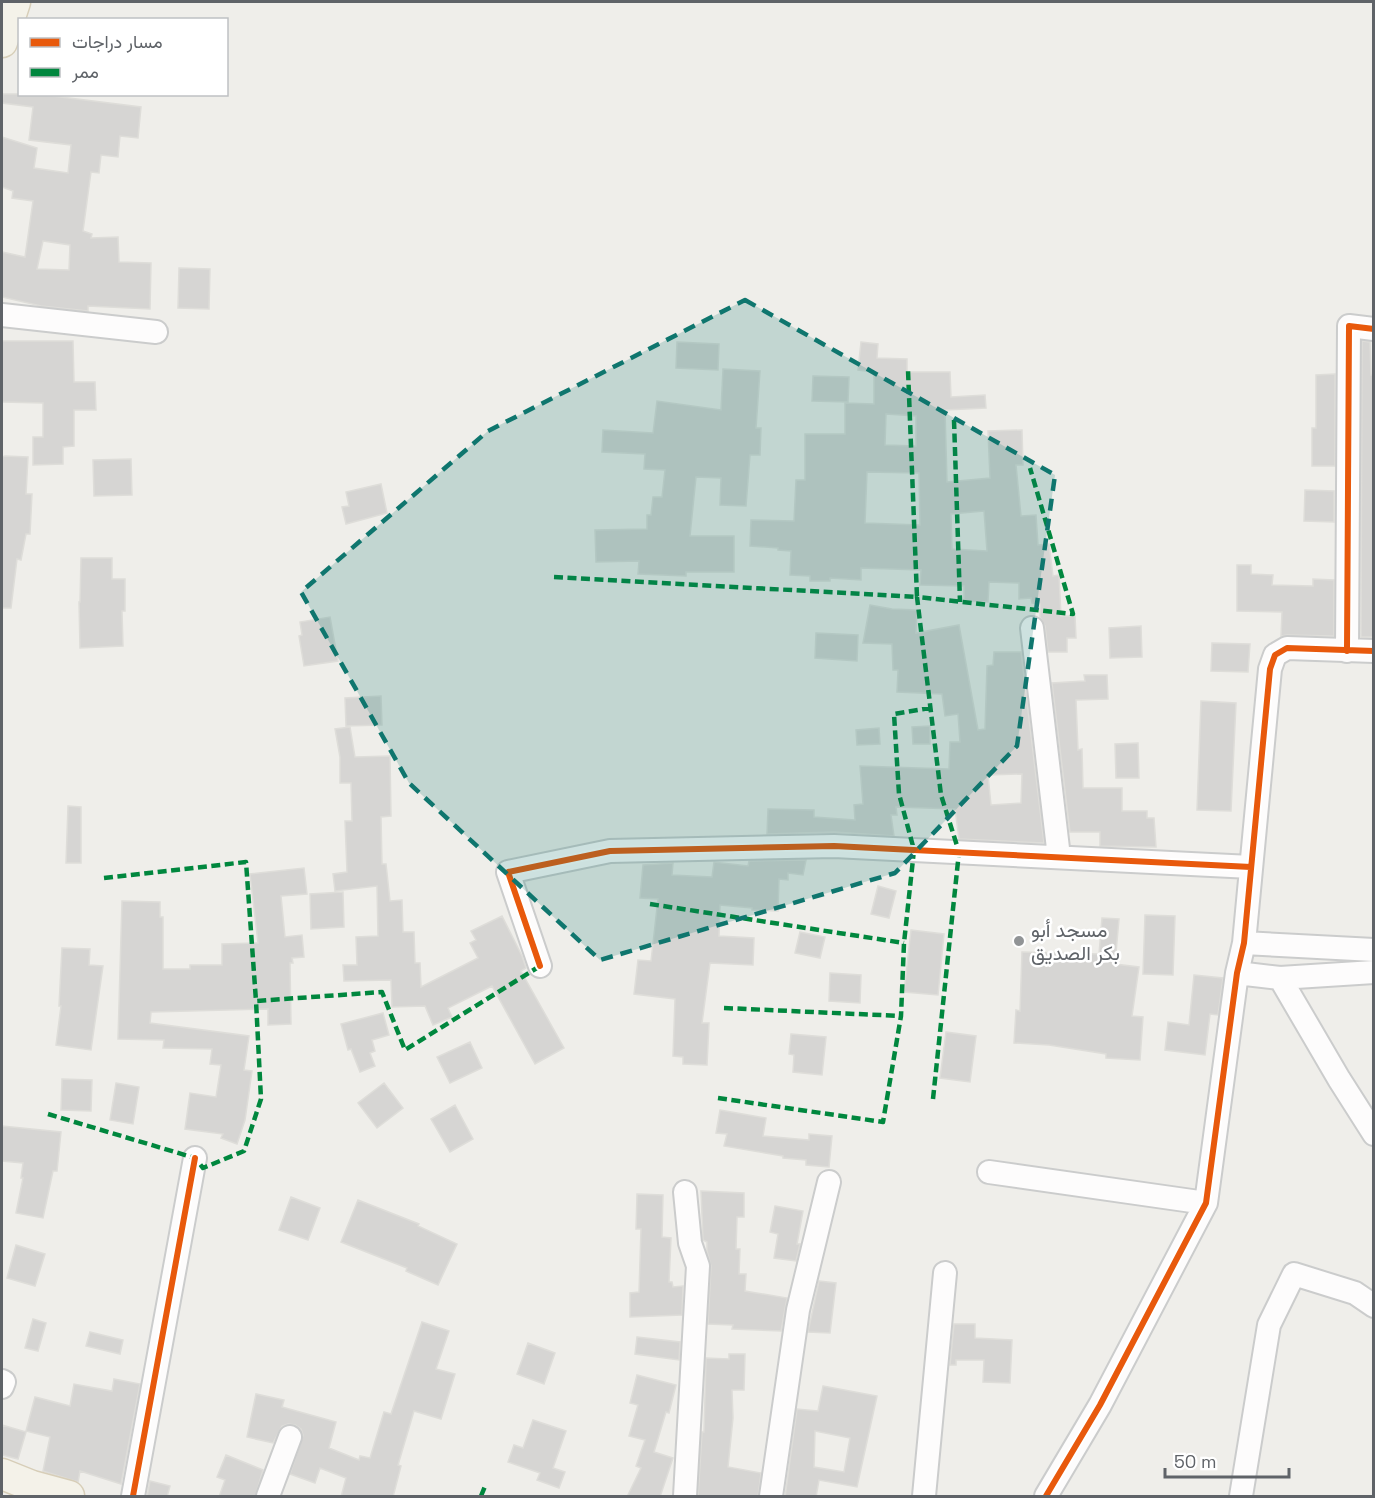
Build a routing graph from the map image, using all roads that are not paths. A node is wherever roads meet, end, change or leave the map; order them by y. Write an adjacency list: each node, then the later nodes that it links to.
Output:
1 (15, 2): 2 (main road)
2 (2, 42)
3 (2, 315): 5 (street)
4 (1374, 328): 7 (street)
5 (156, 332)
6 (1032, 628): 9 (street)
7 (1347, 651): 8 (street); 10 (street)
8 (1374, 651)
9 (1059, 857): 10 (street); 13 (street)
10 (1251, 867): 11 (street)
11 (1244, 943): 12 (street); 15 (street)
12 (1374, 950)
13 (540, 966)
14 (1374, 972): 16 (street)
15 (1237, 973): 16 (street); 22 (street)
16 (1280, 978): 17 (street)
17 (1374, 1134)
18 (195, 1158): 31 (street)
19 (989, 1172): 22 (street)
20 (829, 1182): 34 (street)
21 (685, 1192): 33 (street)
22 (1206, 1203): 36 (street)
23 (945, 1273): 35 (street)
24 (1374, 1306): 37 (street)
25 (2, 1381): 26 (street)
26 (2, 1387)
27 (290, 1437): 32 (street)
28 (2, 1474): 29 (main road)
29 (29, 1491): 30 (main road)
30 (69, 1497)
31 (133, 1497)
32 (268, 1497)
33 (685, 1497)
34 (771, 1497)
35 (924, 1497)
36 (1046, 1497)
37 (1241, 1497)

